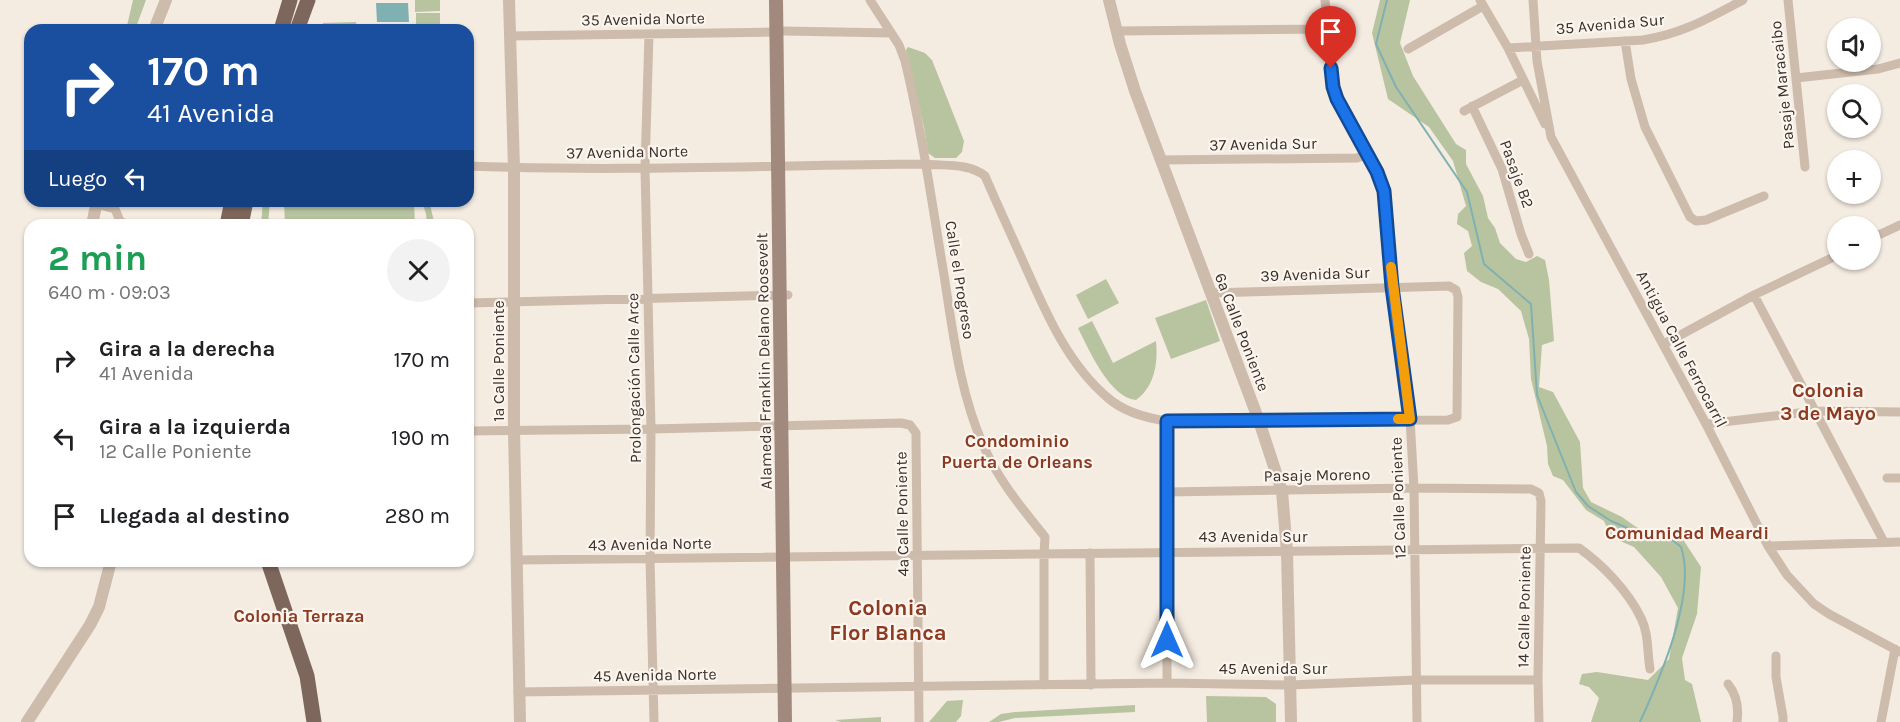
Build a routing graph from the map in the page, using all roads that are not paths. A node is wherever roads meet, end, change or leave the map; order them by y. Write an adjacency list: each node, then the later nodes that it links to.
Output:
1 (166, 0): 14 (street)
2 (290, 0): 15 (main road)
3 (308, 0): 16 (main road)
4 (509, 0): 22 (street, 1a Calle Poniente)
5 (776, 0): 18 (main road, Alameda Franklin Delano Roosevelt)
6 (783, 0): 18 (main road, Alameda Franklin Delano Roosevelt)
7 (870, 0): 20 (street, Calle el Progreso)
8 (1109, 0): 19 (street, 6a Calle Poniente)
9 (1325, 0): 17 (street, 12 Calle Poniente)
10 (1533, 0): 24 (street, Antigua Calle Ferrocarril)
11 (1743, 0): 23 (street, 35 Avenida Sur)
12 (1788, 0): 28 (street, Pasaje Maracaibo)
13 (1481, 3): 25 (street); 26 (street)
14 (156, 24)
15 (283, 24)
16 (299, 24)
17 (1327, 29): 19 (street); 31 (street, 12 Calle Poniente)
18 (780, 31): 20 (street); 21 (street, 35 Avenida Norte); 34 (main road, Alameda Franklin Delano Roosevelt)
19 (1117, 31): 32 (street, 6a Calle Poniente)
20 (891, 33): 33 (street, Calle el Progreso)
21 (649, 34): 22 (street, 35 Avenida Norte); 38 (street, Prolongación Calle Arce)
22 (510, 36): 37 (street, 1a Calle Poniente)
23 (1625, 40): 24 (street, 35 Avenida Sur); 39 (street)
24 (1535, 46): 25 (street, 35 Avenida Sur); 30 (street, Antigua Calle Ferrocarril)
25 (1508, 48): 29 (street)
26 (1408, 49)
27 (1900, 63): 28 (street)
28 (1796, 78): 36 (street, Pasaje Maracaibo)
29 (1524, 80): 30 (street); 44 (street, Pasaje B2)
30 (1551, 137): 53 (street, Antigua Calle Ferrocarril)
31 (1367, 154): 32 (street, 37 Avenida Sur); 46 (street, 12 Calle Poniente)
32 (1160, 160): 47 (street, 6a Calle Poniente)
33 (925, 164): 34 (street); 57 (street); 78 (street, Calle el Progreso)
34 (782, 165): 38 (street, 37 Avenida Norte); 48 (main road, Alameda Franklin Delano Roosevelt)
35 (474, 166): 37 (street, 37 Avenida Norte)
36 (1805, 167)
37 (514, 168): 38 (street, 37 Avenida Norte); 51 (street, 1a Calle Poniente)
38 (645, 168): 50 (street, Prolongación Calle Arce)
39 (1764, 196)
40 (109, 207): 41 (street)
41 (120, 219)
42 (1900, 225): 43 (street)
43 (1881, 234)
44 (1529, 254)
45 (1827, 260): 49 (street)
46 (1392, 287): 47 (street, 39 Avenida Sur); 56 (street, 12 Calle Poniente); 56 (street, 39 Avenida Sur)
47 (1210, 292): 58 (street, 6a Calle Poniente)
48 (784, 295): 50 (street); 60 (main road, Alameda Franklin Delano Roosevelt)
49 (1754, 295): 53 (street); 54 (street)
50 (648, 298): 51 (street); 61 (street, Prolongación Calle Arce)
51 (515, 302): 52 (street); 63 (street, 1a Calle Poniente)
52 (474, 303)
53 (1664, 344): 59 (street, Antigua Calle Ferrocarril)
54 (1815, 411): 55 (street); 59 (street); 70 (street)
55 (1900, 412)
56 (1410, 419): 58 (street); 66 (street, 12 Calle Poniente)
57 (1167, 421): 58 (street); 68 (street)
58 (1259, 421): 67 (street, 6a Calle Poniente)
59 (1706, 424): 72 (street, Antigua Calle Ferrocarril)
60 (786, 426): 61 (street); 79 (street, 4a Calle Poniente); 80 (main road, Alameda Franklin Delano Roosevelt)
61 (651, 429): 63 (street); 81 (street, Prolongación Calle Arce)
62 (474, 430): 63 (street)
63 (514, 430): 82 (street, 1a Calle Poniente)
64 (1887, 478): 65 (street)
65 (1900, 478)
66 (1414, 488): 67 (street, Pasaje Moreno); 69 (street, Pasaje Moreno); 74 (street, 12 Calle Poniente)
67 (1282, 491): 68 (street, Pasaje Moreno); 76 (street, 6a Calle Poniente)
68 (1167, 492): 75 (street)
69 (1539, 493): 73 (street, 14 Calle Poniente)
70 (1884, 542): 71 (street); 72 (street)
71 (1900, 542)
72 (1768, 546): 86 (street, Antigua Calle Ferrocarril)
73 (1540, 548): 74 (street, 43 Avenida Sur); 88 (street, 43 Avenida Sur); 90 (street, 14 Calle Poniente)
74 (1415, 549): 76 (street, 43 Avenida Sur); 89 (street, 12 Calle Poniente)
75 (1167, 552): 76 (street, 43 Avenida Sur); 77 (street, 43 Avenida Sur); 91 (street)
76 (1287, 552): 95 (street, 6a Calle Poniente)
77 (1090, 553): 78 (street, 43 Avenida Sur); 94 (street)
78 (1044, 554): 79 (street, 43 Avenida Sur); 93 (street)
79 (918, 555): 80 (street, 43 Avenida Sur); 96 (street, 4a Calle Poniente)
80 (787, 557): 81 (street, 43 Avenida Norte); 97 (main road, Alameda Franklin Delano Roosevelt)
81 (650, 558): 82 (street, 43 Avenida Norte); 98 (street, Prolongación Calle Arce)
82 (517, 560): 99 (street, 1a Calle Poniente)
83 (109, 567): 100 (street)
84 (261, 567): 101 (main road)
85 (270, 567): 102 (main road)
86 (1898, 650): 113 (street)
87 (1776, 656): 112 (street)
88 (1650, 669)
89 (1416, 680): 90 (street, 45 Avenida Sur); 95 (street, 45 Avenida Sur); 109 (street, 12 Calle Poniente)
90 (1538, 680): 110 (street, 14 Calle Poniente)
91 (1167, 683): 94 (street, 45 Avenida Sur); 95 (street, 45 Avenida Sur)
92 (1728, 684): 111 (street)
93 (1044, 685): 94 (street, 45 Avenida Sur); 96 (street, 45 Avenida Sur)
94 (1091, 685)
95 (1289, 685): 108 (street, 6a Calle Poniente)
96 (919, 687): 97 (street, 45 Avenida Sur); 107 (street, 4a Calle Poniente)
97 (789, 689): 98 (street, 45 Avenida Norte); 105 (main road, Alameda Franklin Delano Roosevelt); 106 (main road, Alameda Franklin Delano Roosevelt)
98 (654, 690): 99 (street, 45 Avenida Norte); 104 (street, Prolongación Calle Arce)
99 (518, 692): 103 (street, 1a Calle Poniente)
100 (27, 722)
101 (304, 722)
102 (314, 722)
103 (520, 722)
104 (654, 722)
105 (785, 722)
106 (793, 722)
107 (919, 722)
108 (1291, 722)
109 (1417, 722)
110 (1539, 722)
111 (1737, 722)
112 (1783, 722)
113 (1881, 722)

